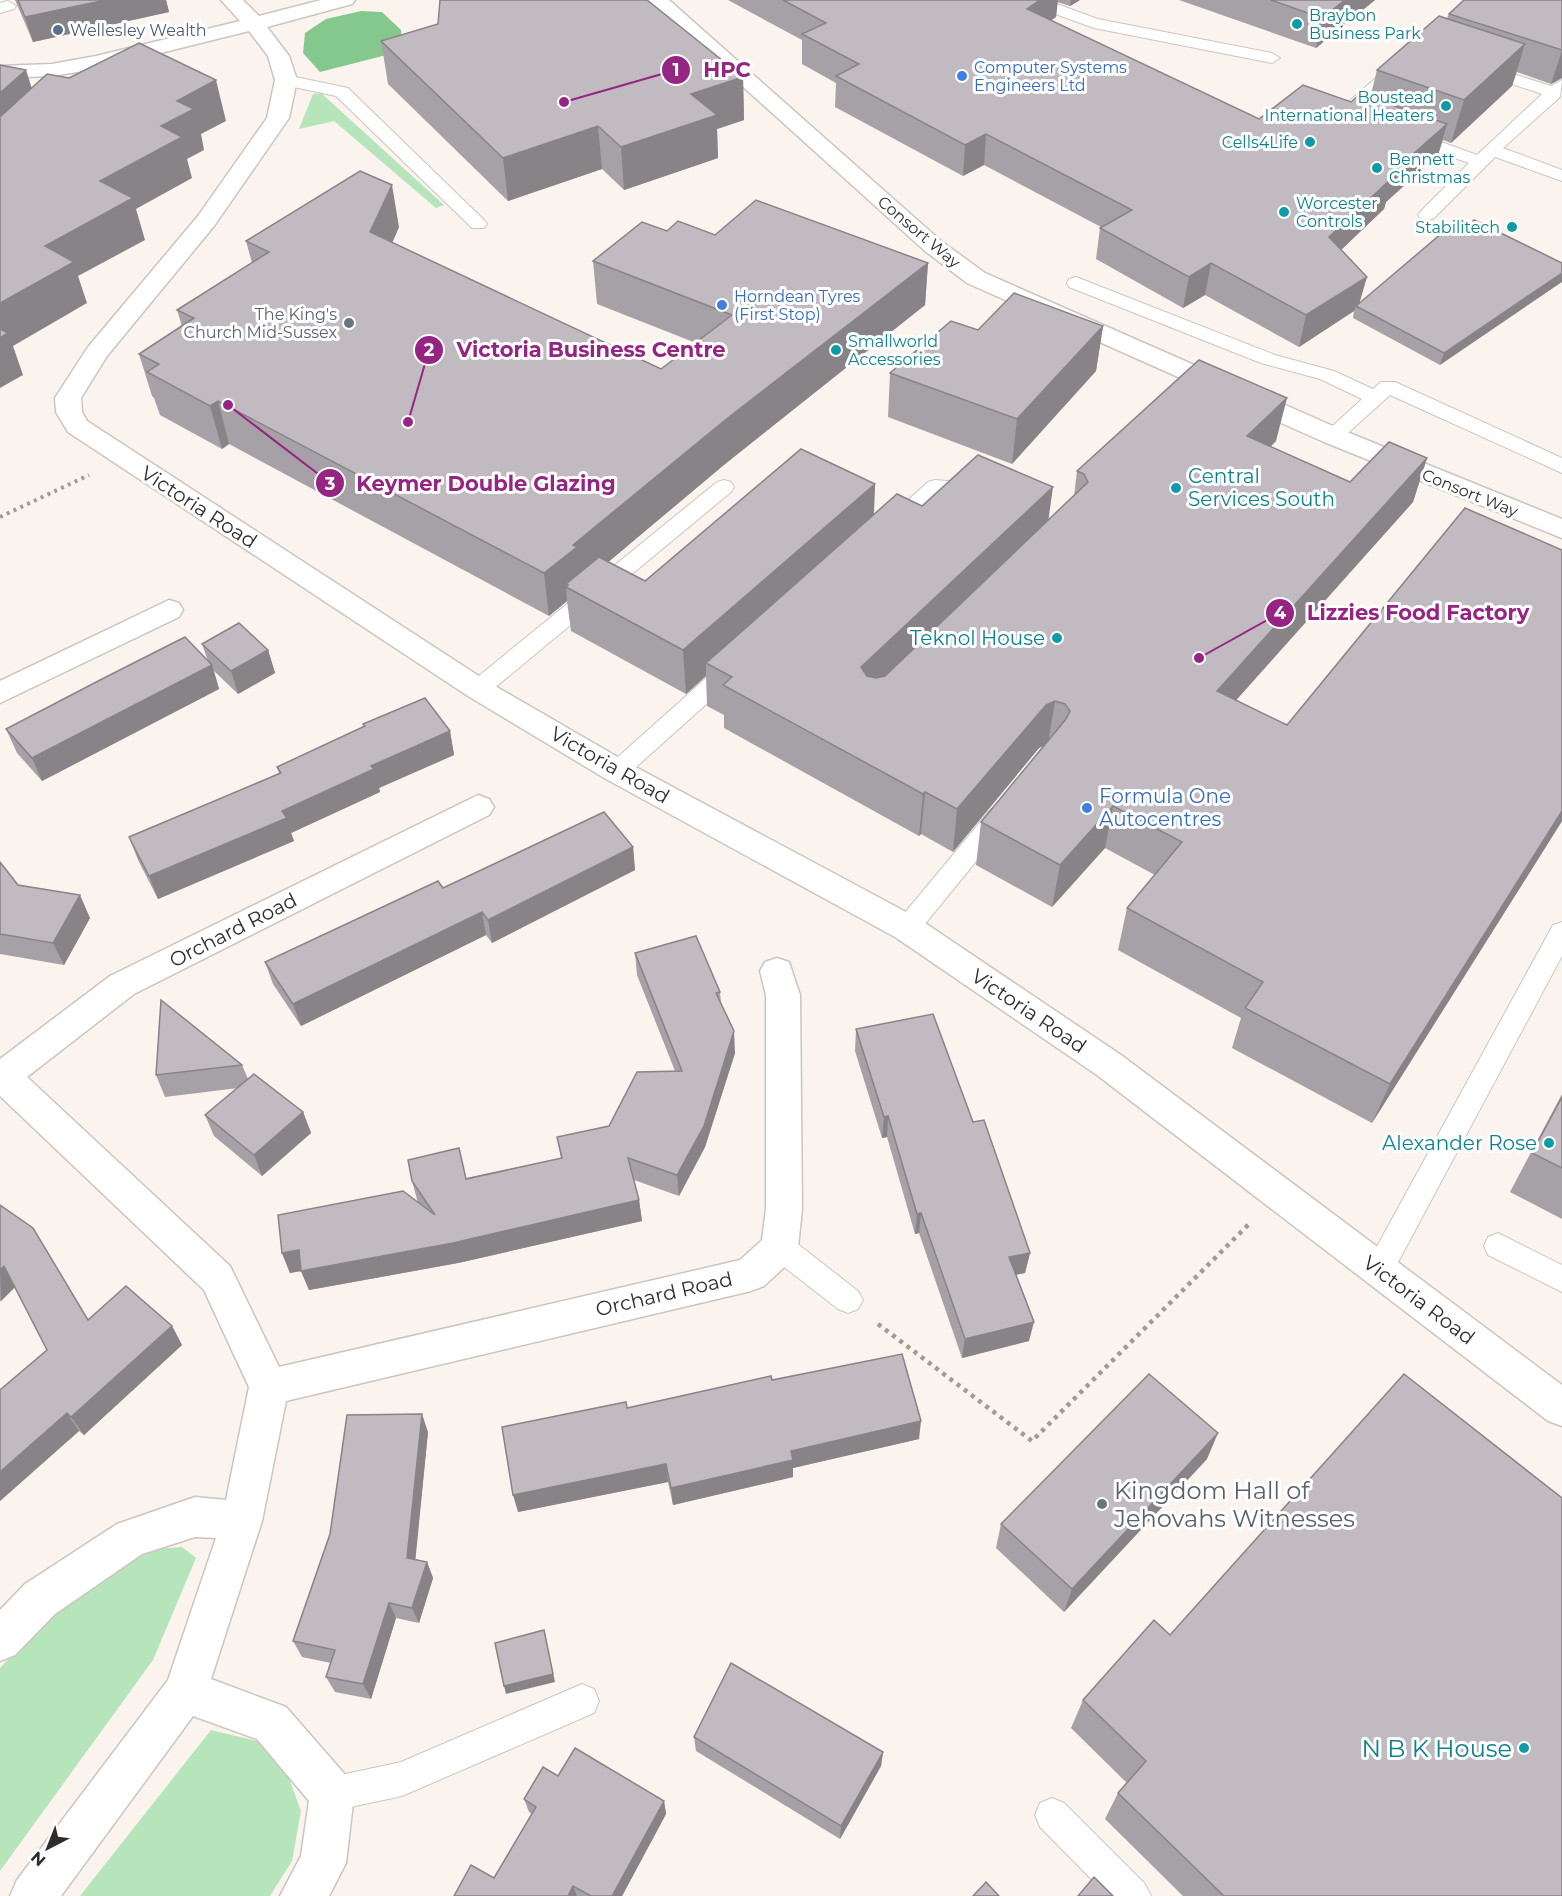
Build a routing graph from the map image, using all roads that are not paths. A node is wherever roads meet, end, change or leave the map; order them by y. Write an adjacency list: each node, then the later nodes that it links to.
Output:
1 (231, 0): 5 (street)
2 (345, 0): 5 (street)
3 (657, 0): 20 (street, Consort Way)
4 (1030, 0): 7 (lane)
5 (253, 22): 9 (street); 10 (street)
6 (1412, 55): 12 (lane)
7 (1272, 58)
8 (1464, 63): 11 (lane)
9 (0, 72)
10 (286, 81): 17 (lane); 28 (street, Victoria Road)
11 (1558, 89): 14 (lane)
12 (1368, 122)
13 (1390, 130): 14 (lane)
14 (1486, 156): 15 (lane); 16 (lane)
15 (1562, 176)
16 (1427, 215)
17 (478, 224)
18 (1076, 283): 19 (lane)
19 (1375, 398): 20 (lane); 21 (lane)
20 (1333, 436): 24 (street, Consort Way)
21 (1562, 466)
22 (724, 488): 28 (lane)
23 (995, 490): 25 (lane)
24 (1562, 529)
25 (873, 542)
26 (169, 610): 29 (street)
27 (750, 653): 30 (lane)
28 (478, 689): 30 (street, Victoria Road)
29 (0, 693)
30 (617, 771): 33 (street, Victoria Road)
31 (1012, 801): 33 (lane)
32 (478, 807): 36 (street, Orchard Road)
33 (907, 928): 39 (street, Victoria Road)
34 (1562, 932): 39 (lane)
35 (777, 971): 38 (street)
36 (1, 1075): 42 (street, Orchard Road)
37 (1498, 1246): 40 (lane)
38 (780, 1247): 41 (lane); 42 (street, Orchard Road)
39 (1379, 1270): 43 (street, Victoria Road)
40 (1562, 1280)
41 (848, 1300)
42 (269, 1387): 44 (street)
43 (1562, 1408)
44 (242, 1521): 45 (street); 46 (street)
45 (0, 1640)
46 (185, 1692): 48 (street); 50 (street)
47 (582, 1701): 48 (lane)
48 (332, 1794): 51 (street)
49 (1052, 1815): 52 (lane)
50 (33, 1896)
51 (303, 1896)
52 (1133, 1896)

